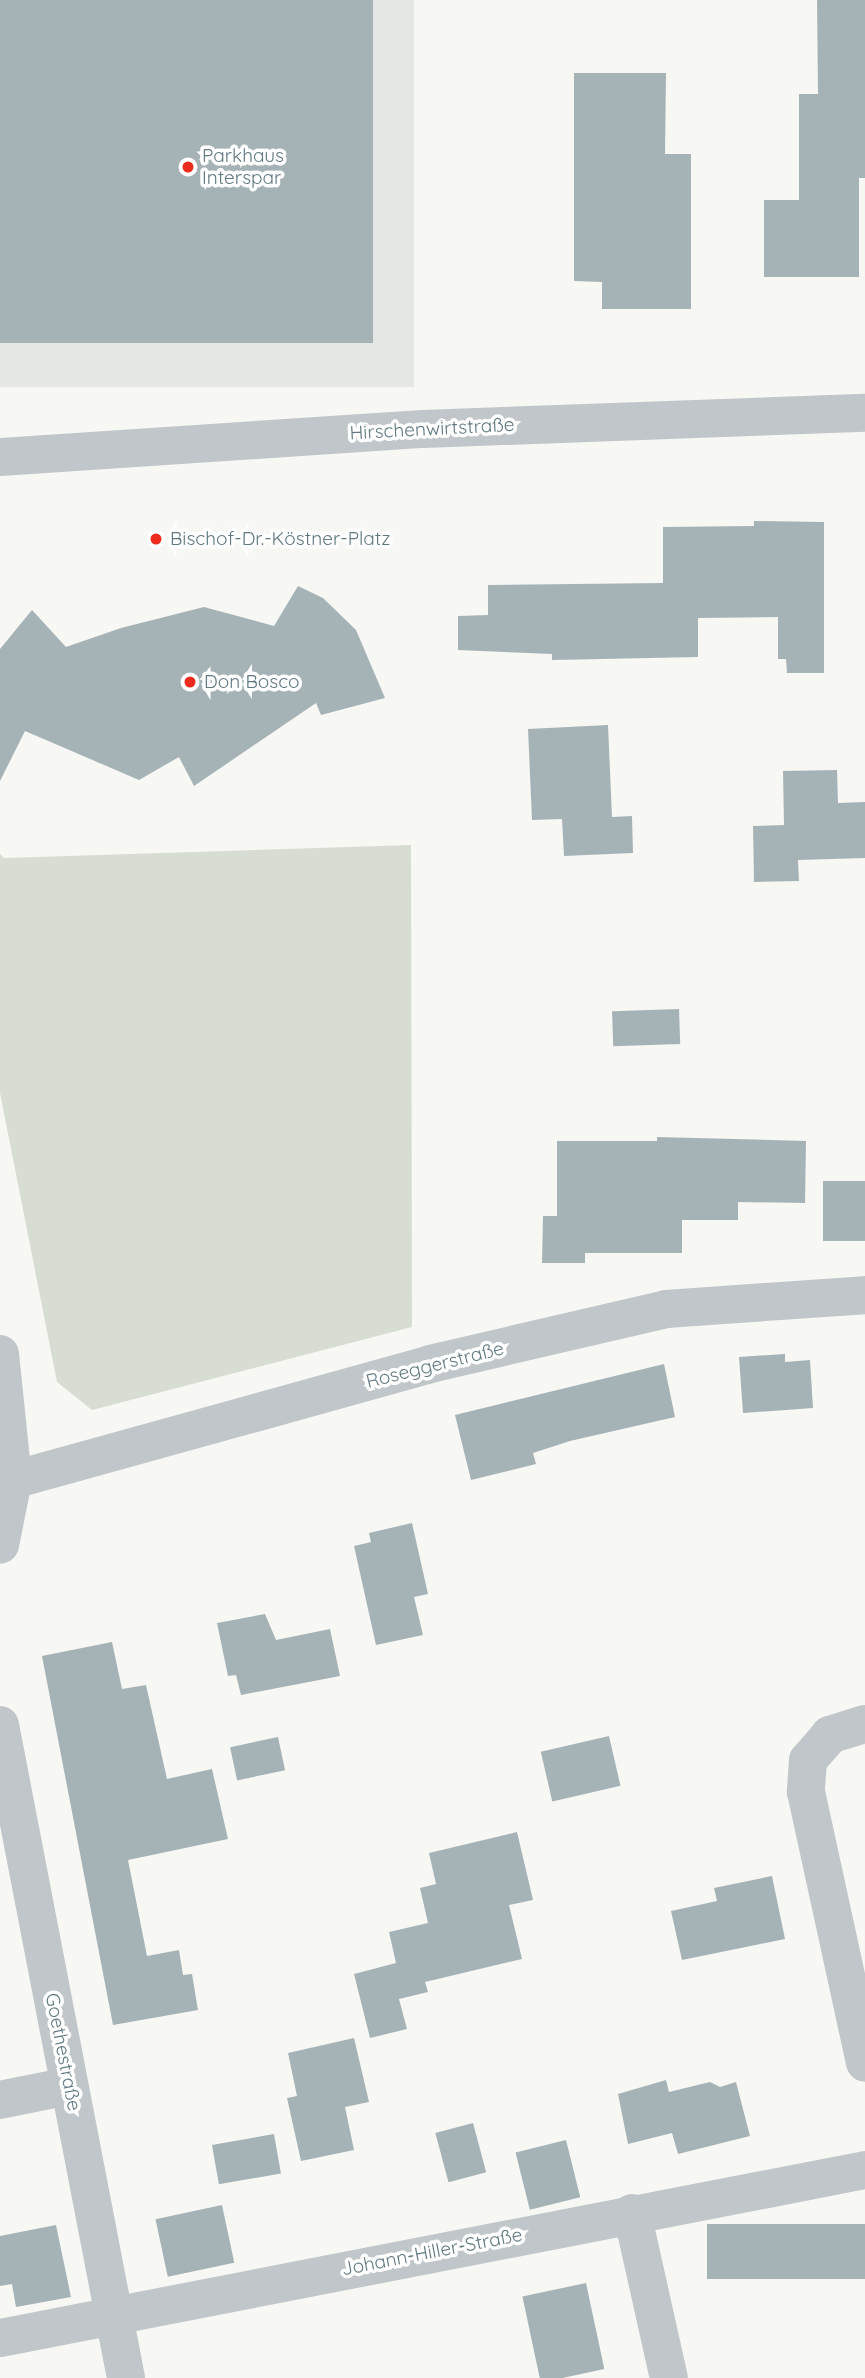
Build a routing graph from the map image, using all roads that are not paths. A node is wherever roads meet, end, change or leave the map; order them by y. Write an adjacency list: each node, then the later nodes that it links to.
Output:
1 (865, 413): 2 (street, Hirschenwirtstraße)
2 (0, 457)
3 (865, 1295): 5 (street, Roseggerstraße)
4 (0, 1354): 5 (street)
5 (13, 1480): 6 (street)
6 (0, 1545)
7 (865, 1724): 9 (street)
8 (0, 1725): 10 (street, Goethestraße)
9 (865, 2063)
10 (69, 2086): 11 (street); 14 (street, Goethestraße)
11 (0, 2101)
12 (865, 2171): 13 (street, Johann-Hiller-Straße)
13 (632, 2213): 14 (street, Johann-Hiller-Straße); 17 (street)
14 (113, 2315): 15 (street, Johann-Hiller-Straße); 16 (street, Goethestraße)
15 (0, 2338)
16 (126, 2378)
17 (669, 2378)

